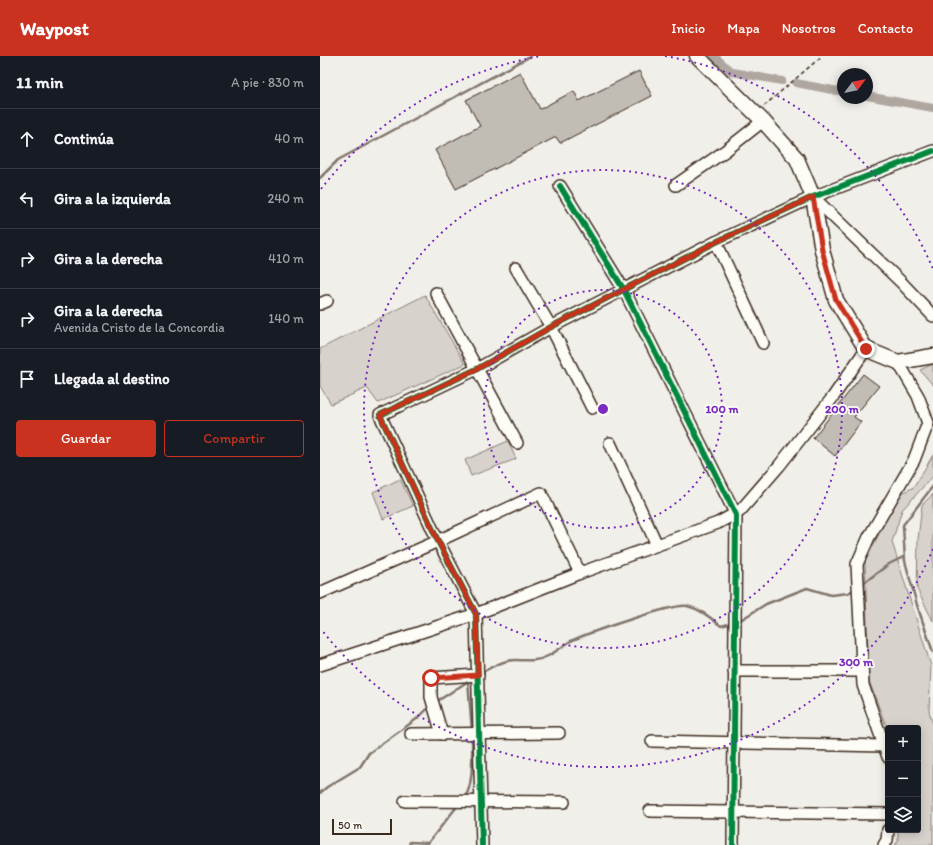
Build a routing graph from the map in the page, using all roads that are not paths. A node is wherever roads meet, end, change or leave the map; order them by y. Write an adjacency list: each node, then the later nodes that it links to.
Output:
1 (697, 56): 2 (main road)
2 (760, 118): 4 (street); 6 (main road)
3 (933, 151): 6 (street)
4 (676, 185)
5 (560, 186): 9 (street)
6 (813, 197): 7 (street); 11 (street); 14 (main road)
7 (716, 242): 9 (street); 13 (street)
8 (516, 268): 12 (street)
9 (624, 290): 12 (street); 21 (street)
10 (436, 293): 17 (street)
11 (933, 316)
12 (551, 327): 17 (street); 18 (street)
13 (763, 343)
14 (866, 349): 16 (main road); 21 (street)
15 (933, 356): 16 (main road)
16 (898, 362): 28 (street)
17 (477, 369): 19 (street); 22 (street)
18 (592, 408)
19 (517, 443)
20 (610, 443): 23 (street)
21 (736, 515): 23 (street); 29 (street)
22 (438, 541): 24 (street); 25 (street); 26 (street)
23 (657, 545): 24 (street)
24 (580, 573): 26 (street)
25 (320, 593)
26 (476, 614): 27 (street); 30 (street)
27 (320, 665)
28 (862, 671): 29 (street); 37 (street)
29 (734, 672): 36 (street)
30 (478, 675): 33 (street); 34 (street)
31 (559, 733): 34 (street)
32 (411, 734): 33 (street)
33 (442, 734): 34 (street)
34 (480, 734): 39 (street)
35 (652, 741): 36 (street)
36 (734, 743): 37 (street); 42 (street)
37 (884, 746)
38 (405, 801): 39 (street)
39 (482, 801): 40 (street); 45 (street)
40 (564, 802)
41 (650, 811): 42 (street)
42 (733, 812): 43 (street); 46 (street)
43 (885, 814)
44 (888, 833): 47 (street)
45 (482, 845)
46 (733, 845)
47 (884, 845)

